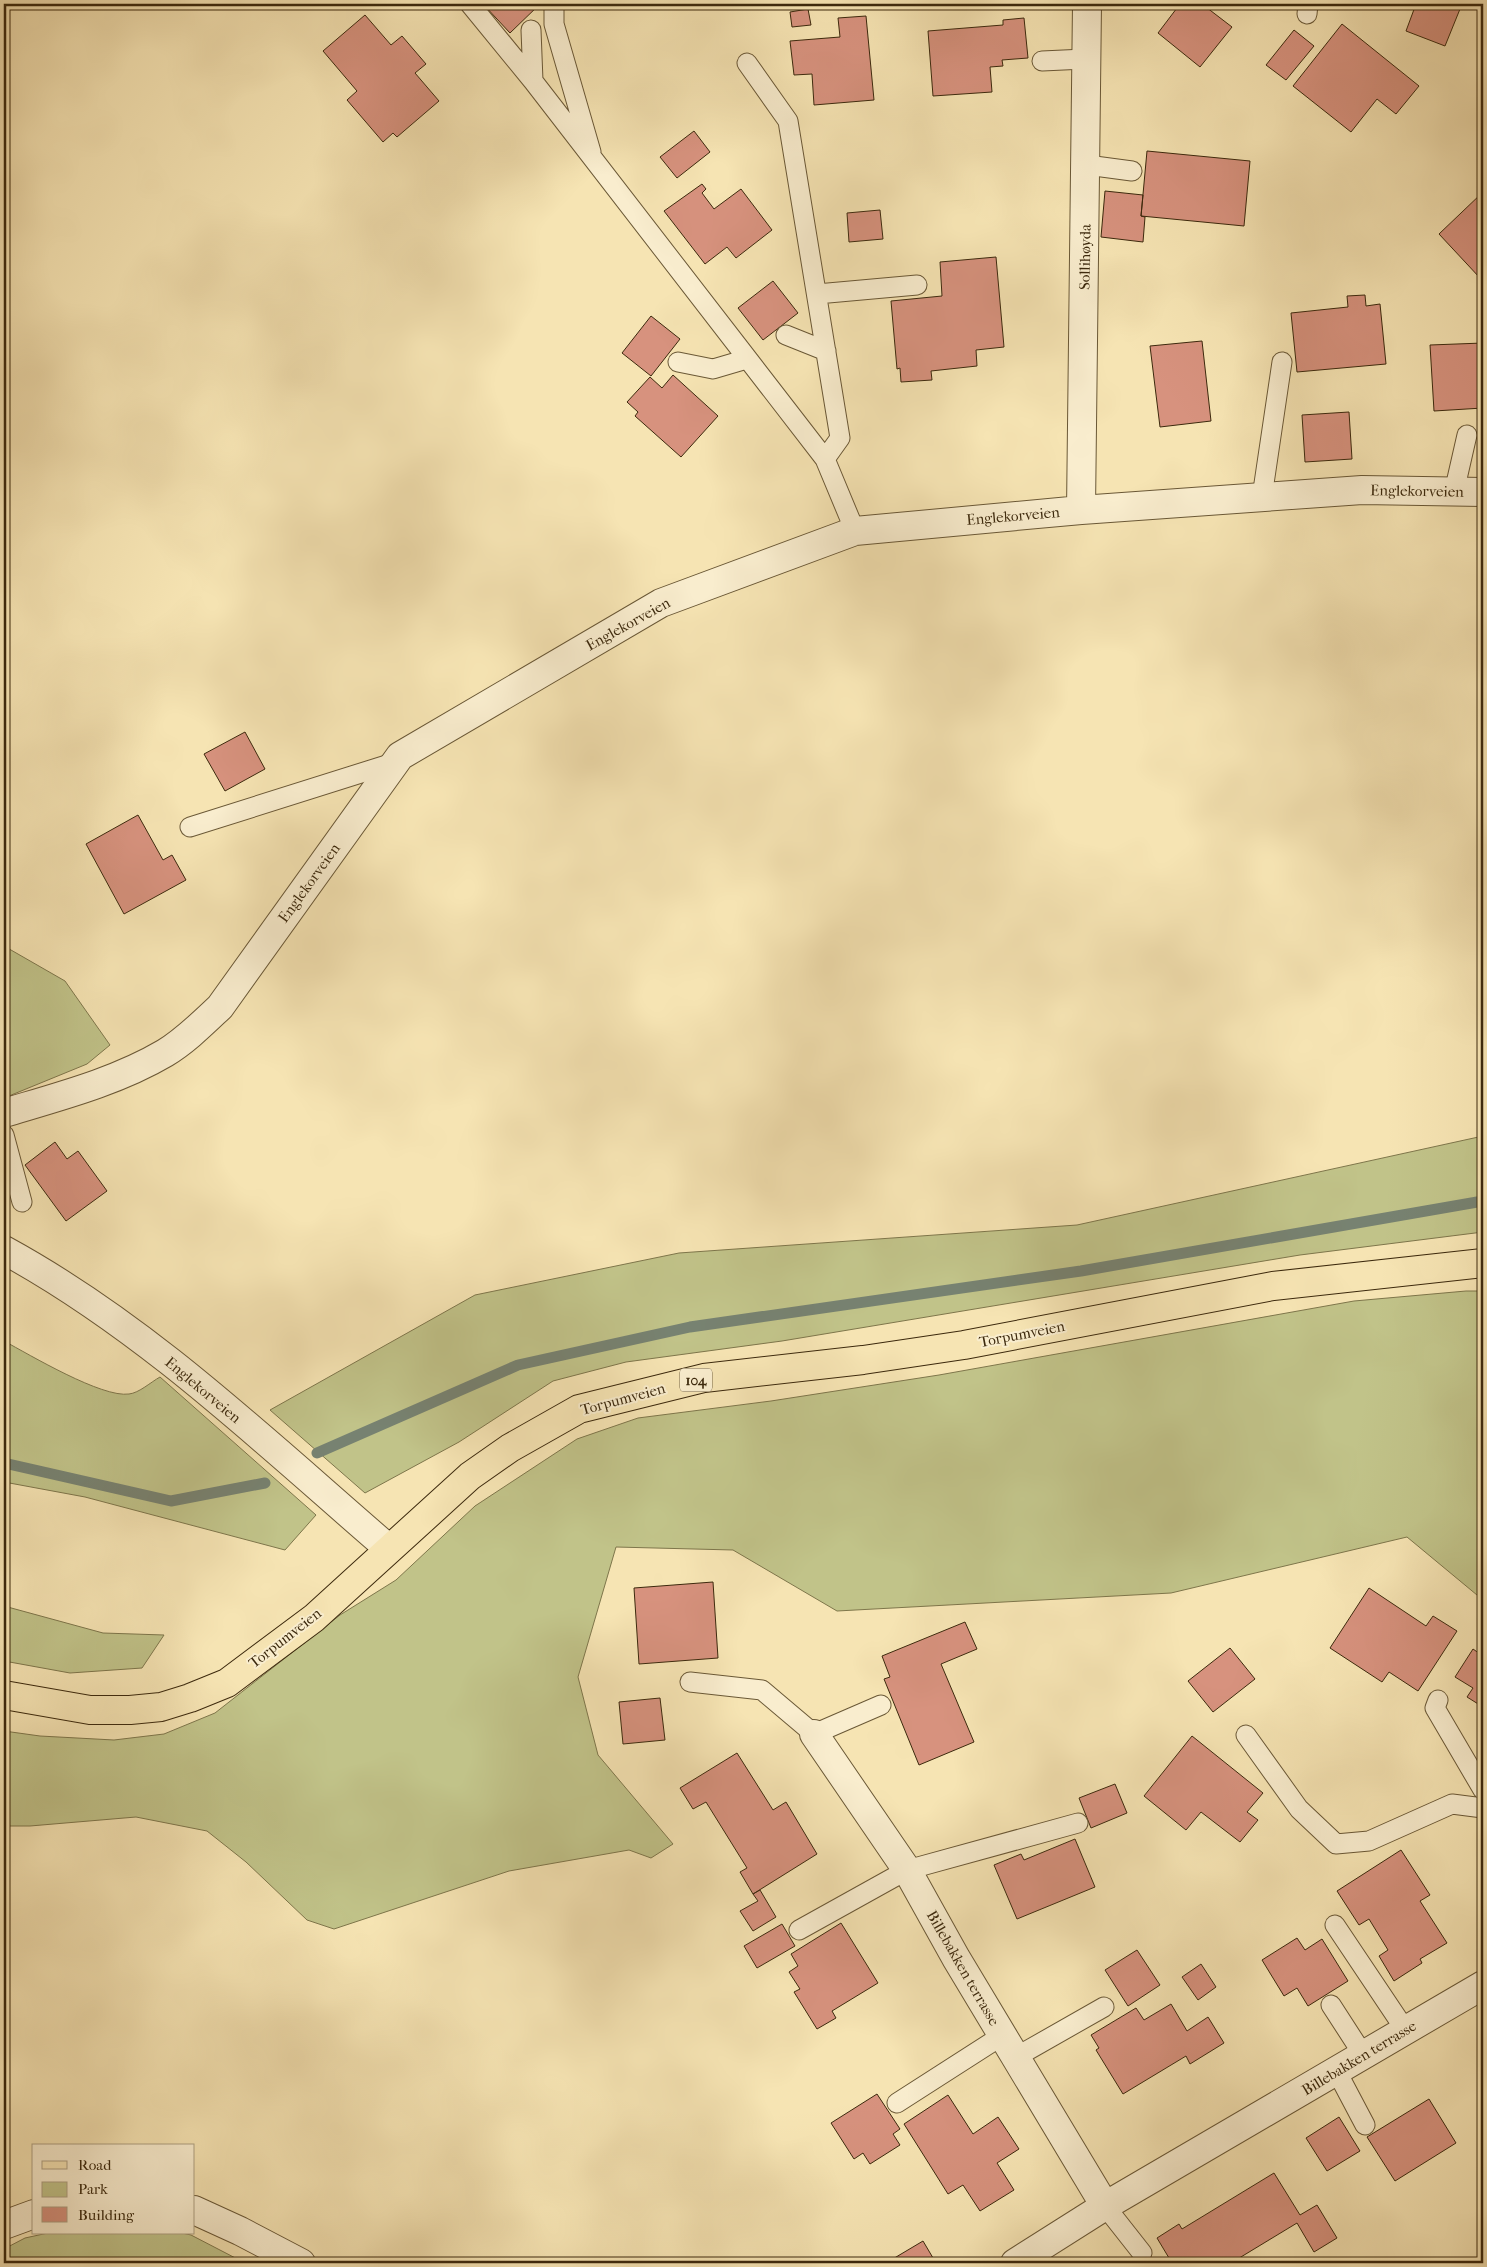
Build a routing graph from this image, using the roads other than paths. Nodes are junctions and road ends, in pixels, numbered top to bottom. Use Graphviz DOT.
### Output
graph roads {
  1 [pos="470,4"];
  2 [pos="554,4"];
  3 [pos="1087,4"];
  4 [pos="531,30"];
  5 [pos="1086,58"];
  6 [pos="1042,61"];
  7 [pos="748,62"];
  8 [pos="533,81"];
  9 [pos="595,162"];
  10 [pos="1087,165"];
  11 [pos="1132,171"];
  12 [pos="917,285"];
  13 [pos="817,294"];
  14 [pos="786,335"];
  15 [pos="826,351"];
  16 [pos="747,359"];
  17 [pos="678,362"];
  18 [pos="1282,362"];
  19 [pos="1467,435"];
  20 [pos="825,459"];
  21 [pos="1454,492"];
  22 [pos="1483,492"];
  23 [pos="1262,497"];
  24 [pos="1081,510"];
  25 [pos="854,531"];
  26 [pos="396,762"];
  27 [pos="190,827"];
  28 [pos="4,1113"];
  29 [pos="4,1135"];
  30 [pos="22,1202"];
  31 [pos="4,1250"];
  32 [pos="1483,1262"];
  33 [pos="388,1548"];
  34 [pos="690,1682"];
  35 [pos="4,1695"];
  36 [pos="1438,1700"];
  37 [pos="881,1705"];
  38 [pos="814,1734"];
  39 [pos="1246,1735"];
  40 [pos="1483,1790"];
  41 [pos="1483,1808"];
  42 [pos="1078,1824"];
  43 [pos="907,1870"];
  44 [pos="1335,1925"];
  45 [pos="799,1930"];
  46 [pos="1483,1985"];
  47 [pos="1331,2005"];
  48 [pos="1104,2007"];
  49 [pos="1406,2031"];
  50 [pos="1010,2046"];
  51 [pos="1364,2056"];
  52 [pos="1337,2072"];
  53 [pos="897,2103"];
  54 [pos="1365,2125"];
  55 [pos="1105,2206"];
  56 [pos="195,2210"];
  57 [pos="32,2215"];
  58 [pos="4,2225"];
  59 [pos="1142,2253"];
  60 [pos="300,2263"];
  61 [pos="1015,2263"];
  1 -- 8 [label="lane"];
  2 -- 9 [label="lane"];
  3 -- 5 [label="street, Sollihøyda"];
  4 -- 8 [label="lane"];
  5 -- 6 [label="lane"];
  5 -- 10 [label="street, Sollihøyda"];
  7 -- 13 [label="lane"];
  8 -- 9 [label="lane"];
  9 -- 16 [label="lane"];
  10 -- 11 [label="lane"];
  10 -- 24 [label="street, Sollihøyda"];
  12 -- 13 [label="lane"];
  13 -- 15 [label="lane"];
  14 -- 15 [label="lane"];
  15 -- 20 [label="lane"];
  16 -- 17 [label="lane"];
  16 -- 20 [label="lane"];
  18 -- 23 [label="lane"];
  19 -- 21 [label="lane"];
  20 -- 25 [label="lane"];
  21 -- 22 [label="street, Englekorveien"];
  21 -- 23 [label="street, Englekorveien"];
  23 -- 24 [label="street, Englekorveien"];
  24 -- 25 [label="street, Englekorveien"];
  25 -- 26 [label="street, Englekorveien"];
  26 -- 27 [label="lane"];
  26 -- 28 [label="street, Englekorveien"];
  29 -- 30 [label="lane"];
  31 -- 33 [label="street, Englekorveien"];
  32 -- 33 [label="main road, Torpumveien / 104"];
  33 -- 35 [label="main road, Torpumveien / 104"];
  34 -- 38 [label="lane"];
  36 -- 40 [label="lane"];
  37 -- 38 [label="lane"];
  38 -- 43 [label="street, Billebakken terrasse"];
  39 -- 41 [label="lane"];
  42 -- 43 [label="lane"];
  43 -- 45 [label="lane"];
  43 -- 50 [label="street, Billebakken terrasse"];
  44 -- 49 [label="lane"];
  46 -- 49 [label="street, Billebakken terrasse"];
  47 -- 51 [label="lane"];
  48 -- 50 [label="lane"];
  49 -- 51 [label="street, Billebakken terrasse"];
  50 -- 53 [label="lane"];
  50 -- 55 [label="street, Billebakken terrasse"];
  51 -- 52 [label="street, Billebakken terrasse"];
  52 -- 54 [label="lane"];
  52 -- 55 [label="street, Billebakken terrasse"];
  55 -- 59 [label="lane"];
  55 -- 61 [label="street, Billebakken terrasse"];
  56 -- 60 [label="street"];
  57 -- 58 [label="street"];
}
